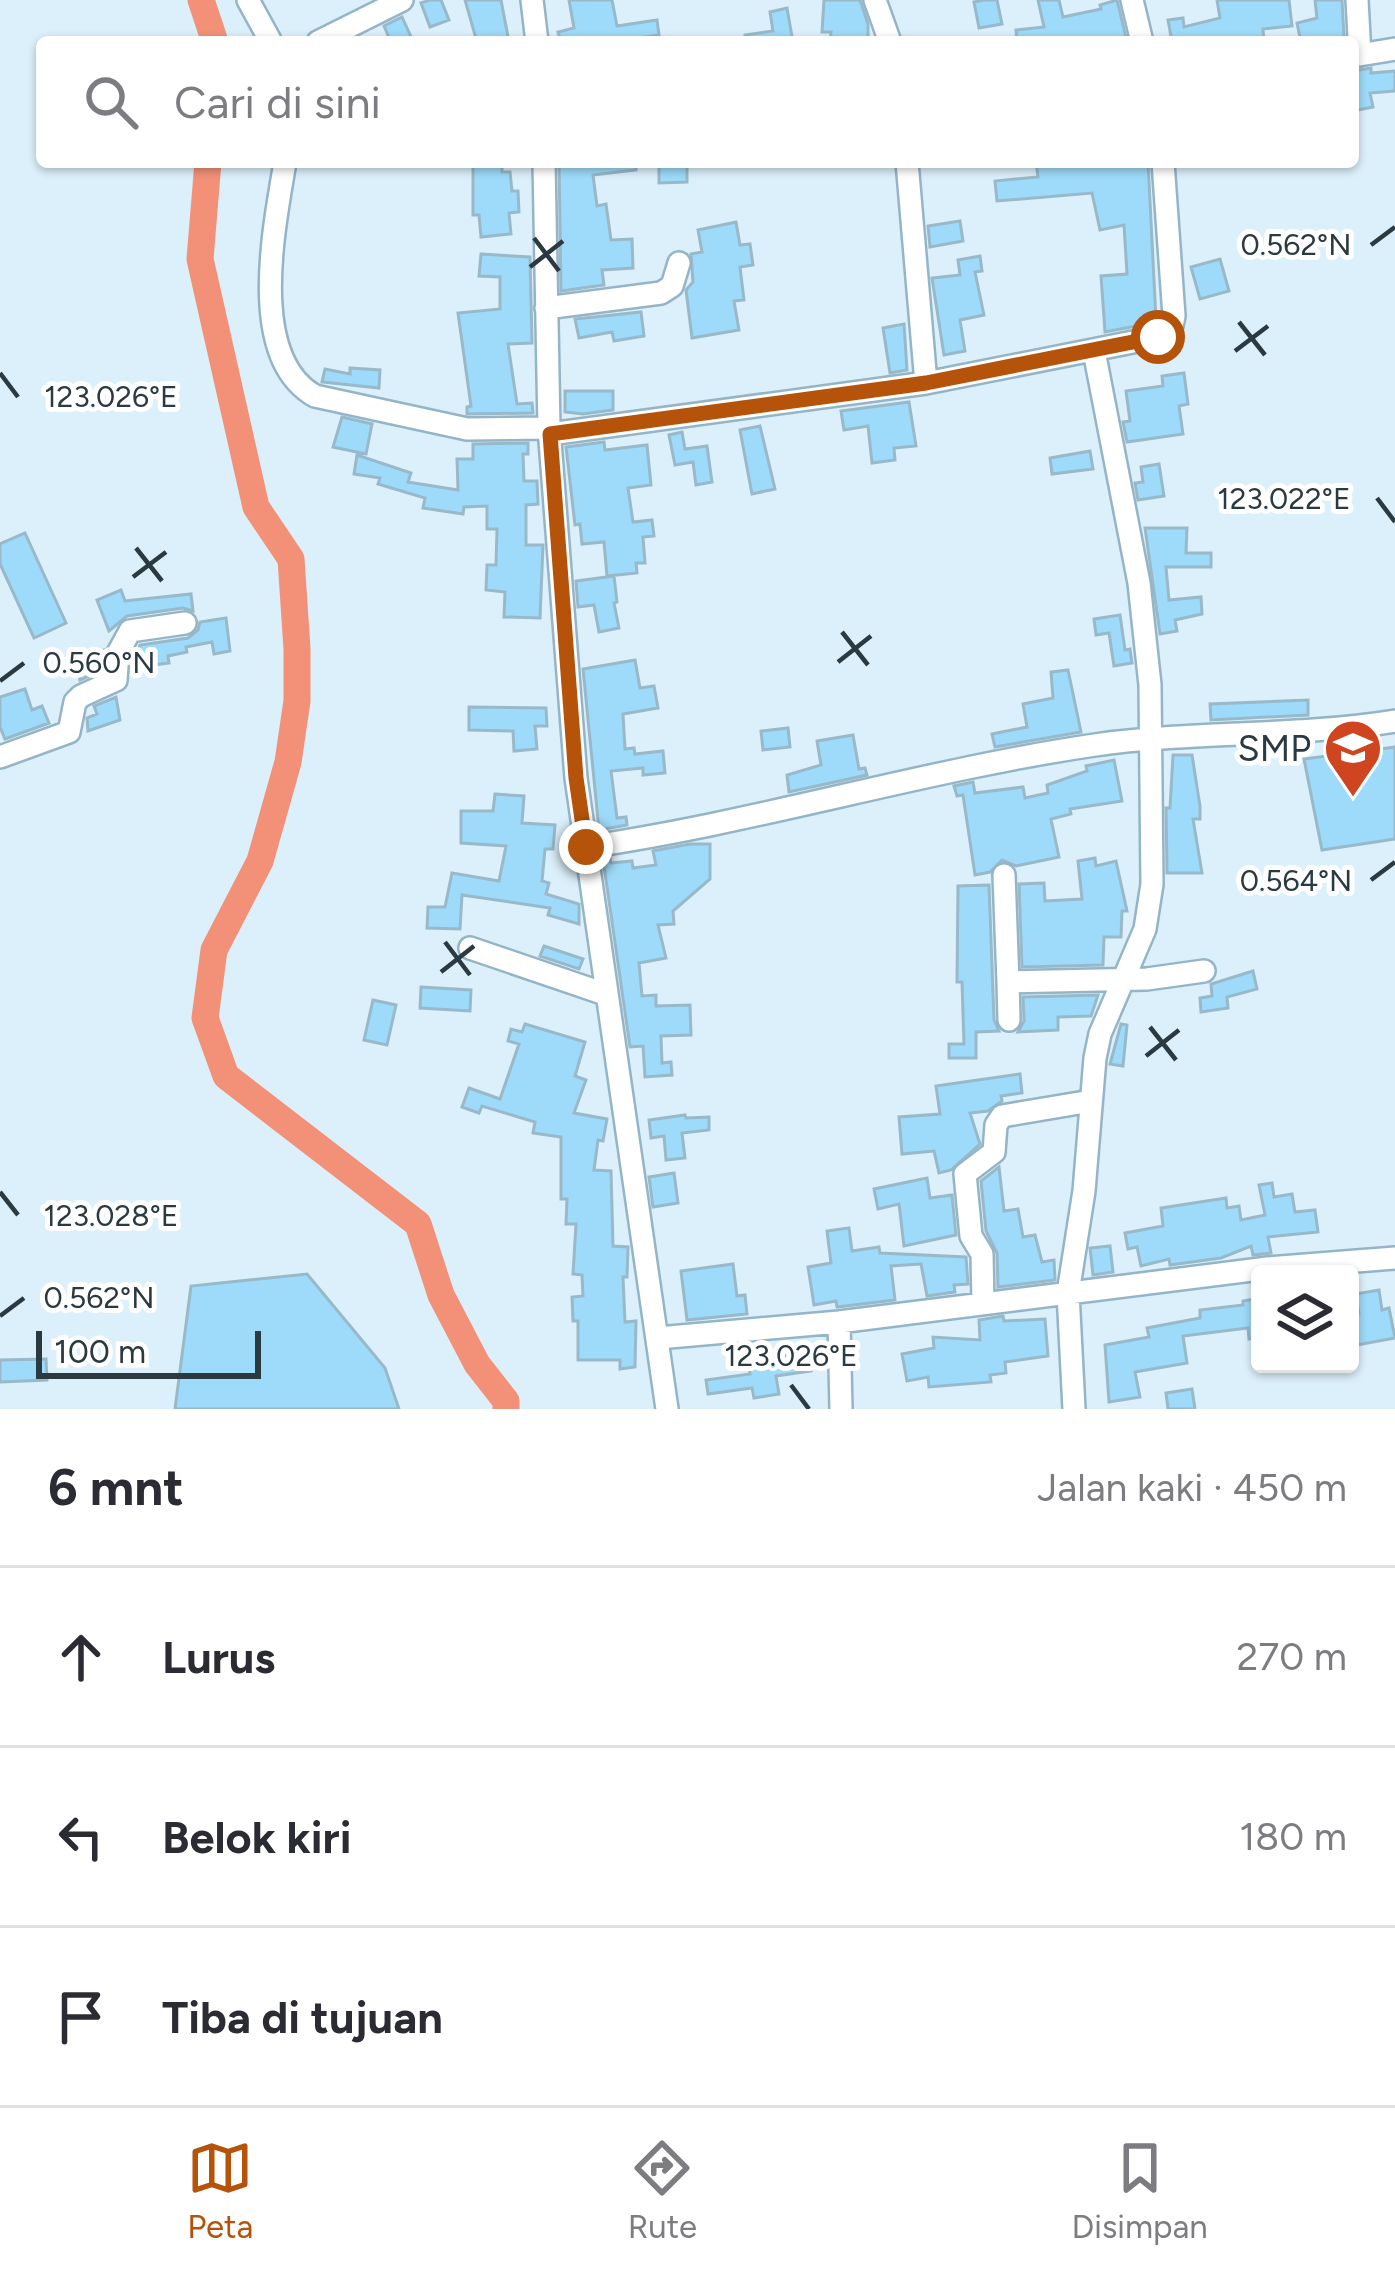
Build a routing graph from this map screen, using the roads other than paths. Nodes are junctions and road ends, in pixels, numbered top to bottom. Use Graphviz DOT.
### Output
graph roads {
  1 [pos="402,0"];
  2 [pos="532,0"];
  3 [pos="875,0"];
  4 [pos="1132,0"];
  5 [pos="1357,0"];
  6 [pos="249,3"];
  7 [pos="268,36"];
  8 [pos="331,36"];
  9 [pos="536,36"];
  10 [pos="888,36"];
  11 [pos="1141,36"];
  12 [pos="1356,36"];
  13 [pos="1395,49"];
  14 [pos="1359,55"];
  15 [pos="284,168"];
  16 [pos="544,168"];
  17 [pos="908,168"];
  18 [pos="1163,168"];
  19 [pos="679,263"];
  20 [pos="546,308"];
  21 [pos="1094,351"];
  22 [pos="926,383"];
  23 [pos="550,431"];
  24 [pos="185,623"];
  25 [pos="1395,721"];
  26 [pos="1151,741"];
  27 [pos="0,757"];
  28 [pos="586,847"];
  29 [pos="1004,875"];
  30 [pos="470,948"];
  31 [pos="1204,971"];
  32 [pos="1127,978"];
  33 [pos="1007,982"];
  34 [pos="605,994"];
  35 [pos="1009,1020"];
  36 [pos="1091,1101"];
  37 [pos="1395,1258"];
  38 [pos="1068,1293"];
  39 [pos="983,1303"];
  40 [pos="839,1322"];
  41 [pos="658,1338"];
  42 [pos="668,1409"];
  43 [pos="841,1409"];
  44 [pos="1074,1409"];
  1 -- 8 [label="street"];
  2 -- 9 [label="street"];
  3 -- 10 [label="street"];
  4 -- 11 [label="street"];
  5 -- 12 [label="street"];
  6 -- 7 [label="street"];
  13 -- 14 [label="street"];
  15 -- 23 [label="street"];
  16 -- 20 [label="street"];
  17 -- 22 [label="street"];
  18 -- 21 [label="street"];
  19 -- 20 [label="street"];
  20 -- 23 [label="street"];
  21 -- 22 [label="street"];
  21 -- 26 [label="street"];
  22 -- 23 [label="street"];
  23 -- 28 [label="street"];
  24 -- 27 [label="street"];
  25 -- 26 [label="street"];
  26 -- 28 [label="street"];
  26 -- 32 [label="street"];
  28 -- 34 [label="street"];
  29 -- 33 [label="street"];
  30 -- 34 [label="street"];
  31 -- 32 [label="street"];
  32 -- 33 [label="street"];
  32 -- 36 [label="street"];
  33 -- 35 [label="street"];
  34 -- 41 [label="street"];
  36 -- 38 [label="street"];
  36 -- 39 [label="street"];
  37 -- 38 [label="street"];
  38 -- 39 [label="street"];
  38 -- 44 [label="street"];
  39 -- 40 [label="street"];
  40 -- 41 [label="street"];
  40 -- 43 [label="street"];
  41 -- 42 [label="street"];
}
